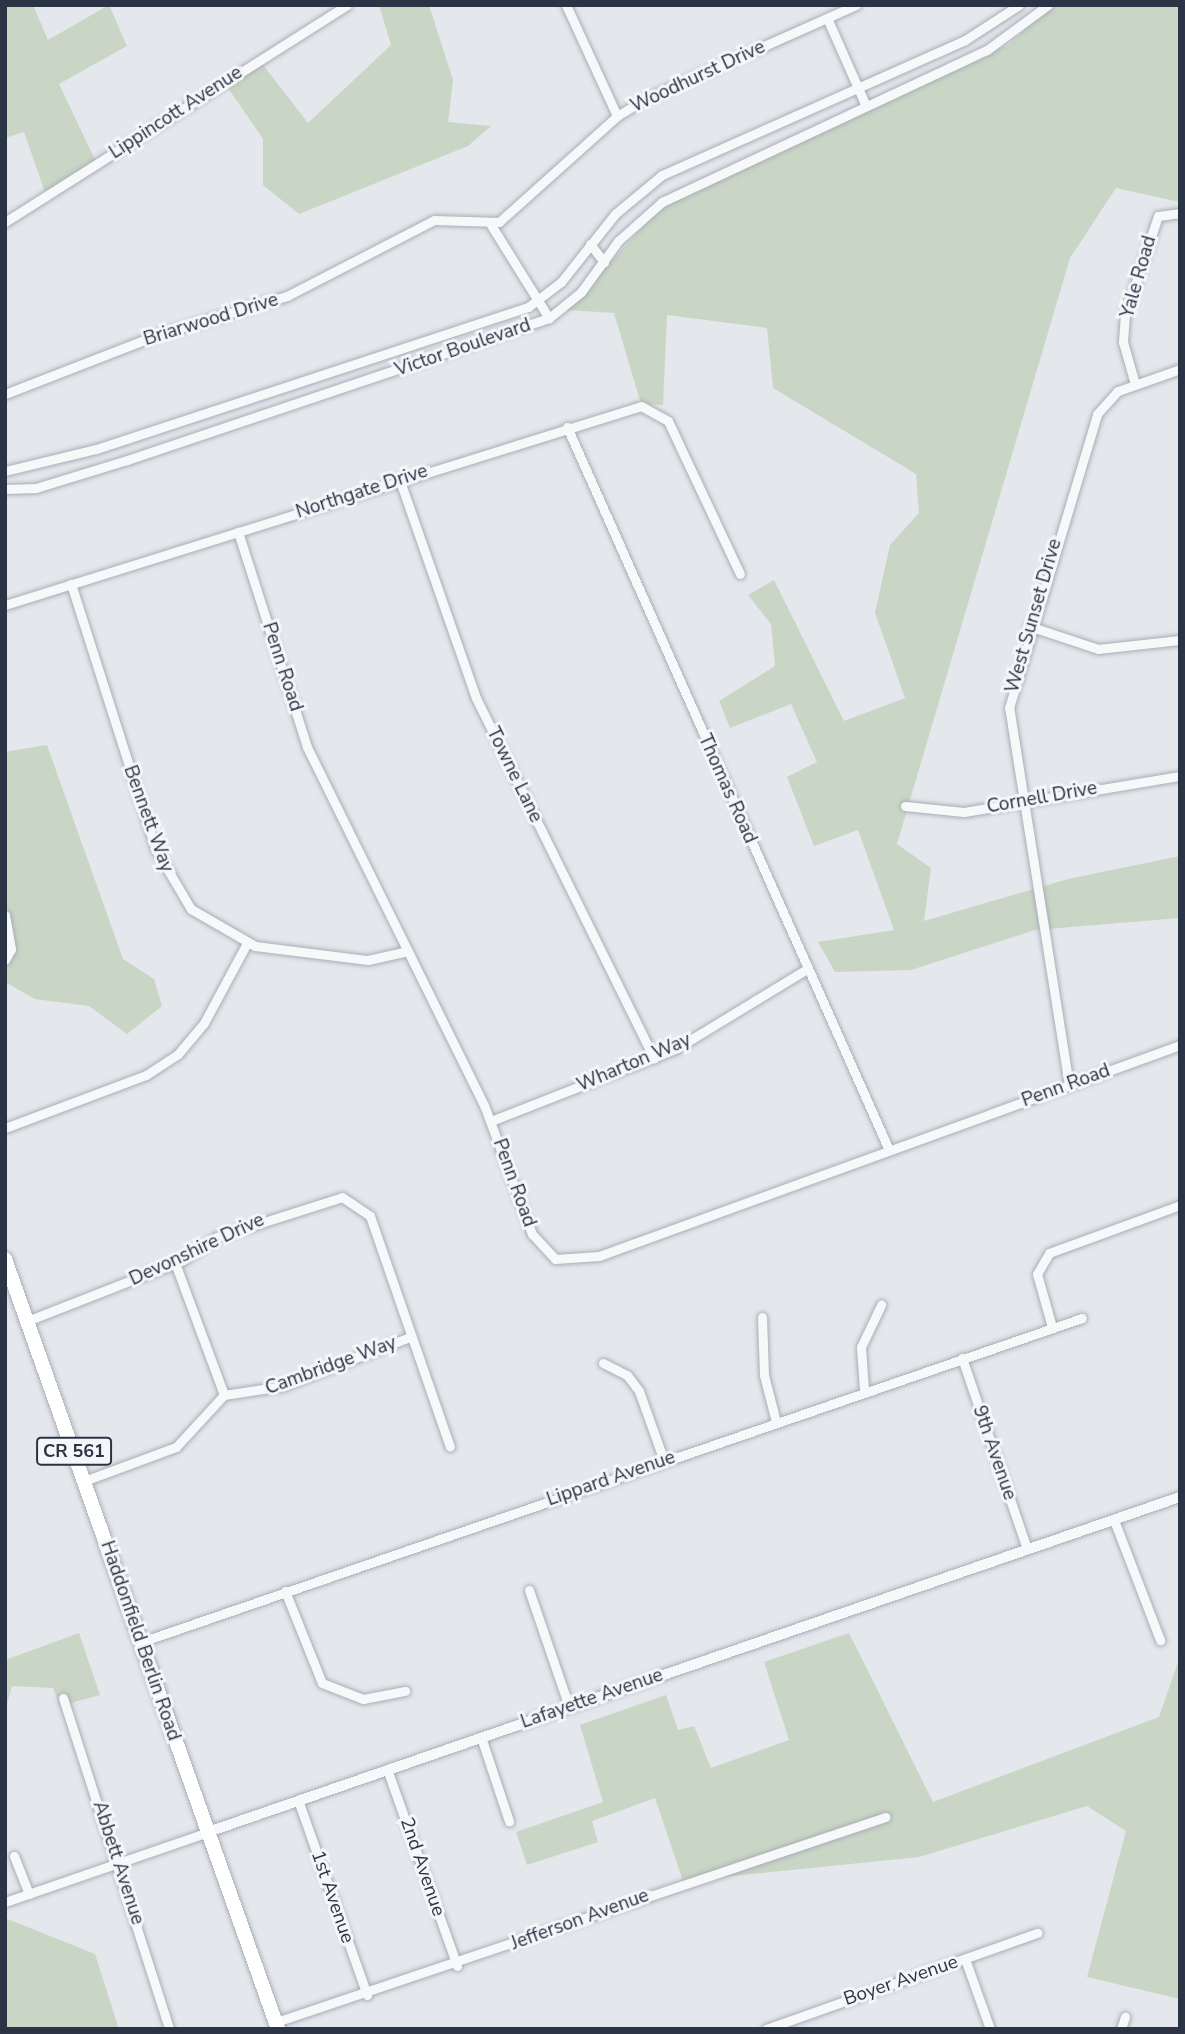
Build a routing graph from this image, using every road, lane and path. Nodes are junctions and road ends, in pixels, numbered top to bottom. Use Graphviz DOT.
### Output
graph roads {
  1 [pos="347,5"];
  2 [pos="567,5"];
  3 [pos="856,5"];
  4 [pos="1019,5"];
  5 [pos="1048,5"];
  6 [pos="827,18"];
  7 [pos="859,87"];
  8 [pos="866,106"];
  9 [pos="617,116"];
  10 [pos="1180,213"];
  11 [pos="5,222"];
  12 [pos="491,225"];
  13 [pos="590,244"];
  14 [pos="604,262"];
  15 [pos="538,301"];
  16 [pos="549,318"];
  17 [pos="1180,369"];
  18 [pos="1135,384"];
  19 [pos="5,394"];
  20 [pos="567,427"];
  21 [pos="5,471"];
  22 [pos="400,481"];
  23 [pos="5,489"];
  24 [pos="238,532"];
  25 [pos="740,574"];
  26 [pos="71,584"];
  27 [pos="5,605"];
  28 [pos="1029,626"];
  29 [pos="1180,640"];
  30 [pos="1180,776"];
  31 [pos="1021,801"];
  32 [pos="905,806"];
  33 [pos="5,915"];
  34 [pos="247,943"];
  35 [pos="408,951"];
  36 [pos="5,960"];
  37 [pos="807,969"];
  38 [pos="1180,1045"];
  39 [pos="654,1058"];
  40 [pos="1069,1085"];
  41 [pos="491,1121"];
  42 [pos="5,1128"];
  43 [pos="889,1150"];
  44 [pos="1180,1205"];
  45 [pos="5,1259"];
  46 [pos="175,1263"];
  47 [pos="881,1305"];
  48 [pos="762,1317"];
  49 [pos="1082,1318"];
  50 [pos="27,1321"];
  51 [pos="1052,1327"];
  52 [pos="410,1337"];
  53 [pos="962,1357"];
  54 [pos="603,1363"];
  55 [pos="864,1390"];
  56 [pos="224,1395"];
  57 [pos="776,1422"];
  58 [pos="450,1447"];
  59 [pos="664,1461"];
  60 [pos="84,1481"];
  61 [pos="1180,1497"];
  62 [pos="1114,1520"];
  63 [pos="1027,1549"];
  64 [pos="530,1590"];
  65 [pos="285,1591"];
  66 [pos="1160,1640"];
  67 [pos="141,1642"];
  68 [pos="405,1691"];
  69 [pos="63,1698"];
  70 [pos="569,1707"];
  71 [pos="481,1737"];
  72 [pos="387,1769"];
  73 [pos="298,1800"];
  74 [pos="885,1816"];
  75 [pos="509,1821"];
  76 [pos="208,1832"];
  77 [pos="14,1856"];
  78 [pos="118,1863"];
  79 [pos="29,1894"];
  80 [pos="5,1902"];
  81 [pos="1037,1934"];
  82 [pos="965,1959"];
  83 [pos="457,1966"];
  84 [pos="367,1995"];
  85 [pos="1125,2017"];
  86 [pos="277,2026"];
  87 [pos="169,2029"];
  88 [pos="766,2029"];
  89 [pos="989,2029"];
  90 [pos="1121,2029"];
  1 -- 11 [label="street, Lippincott Avenue"];
  2 -- 9 [label="street"];
  3 -- 6 [label="street, Woodhurst Drive"];
  4 -- 7 [label="street, Victor Boulevard"];
  5 -- 8 [label="street, Victor Boulevard"];
  6 -- 7 [label="street"];
  6 -- 9 [label="street, Woodhurst Drive"];
  7 -- 8 [label="street"];
  7 -- 13 [label="street, Victor Boulevard"];
  8 -- 14 [label="street, Victor Boulevard"];
  9 -- 12 [label="street, Woodhurst Drive"];
  10 -- 18 [label="street, Yale Road"];
  12 -- 15 [label="street"];
  12 -- 19 [label="street, Briarwood Drive"];
  13 -- 14 [label="street"];
  13 -- 15 [label="street, Victor Boulevard"];
  14 -- 16 [label="street, Victor Boulevard"];
  15 -- 16 [label="street"];
  15 -- 21 [label="street, Victor Boulevard"];
  16 -- 23 [label="street, Victor Boulevard"];
  17 -- 18 [label="street, West Sunset Drive"];
  18 -- 28 [label="street, West Sunset Drive"];
  20 -- 22 [label="street, Northgate Drive"];
  20 -- 25 [label="street, Northgate Drive"];
  20 -- 37 [label="street, Thomas Road"];
  22 -- 24 [label="street, Northgate Drive"];
  22 -- 39 [label="street, Towne Lane"];
  24 -- 26 [label="street, Northgate Drive"];
  24 -- 35 [label="street, Penn Road"];
  26 -- 27 [label="street, Northgate Drive"];
  26 -- 34 [label="street, Bennett Way"];
  28 -- 29 [label="street"];
  28 -- 31 [label="street, West Sunset Drive"];
  30 -- 31 [label="street, Cornell Drive"];
  31 -- 32 [label="street, Cornell Drive"];
  31 -- 40 [label="street, West Sunset Drive"];
  33 -- 36 [label="street"];
  34 -- 35 [label="street, Bennett Way"];
  34 -- 42 [label="street"];
  35 -- 41 [label="street, Penn Road"];
  37 -- 39 [label="street, Wharton Way"];
  37 -- 43 [label="street, Thomas Road"];
  38 -- 40 [label="street, Penn Road"];
  39 -- 41 [label="street, Wharton Way"];
  40 -- 43 [label="street, Penn Road"];
  41 -- 43 [label="street, Penn Road"];
  44 -- 51 [label="street"];
  45 -- 50 [label="main road, Haddonfield Berlin Road / CR 561"];
  46 -- 50 [label="street, Devonshire Drive"];
  46 -- 52 [label="street, Devonshire Drive"];
  46 -- 56 [label="street"];
  47 -- 55 [label="street"];
  48 -- 57 [label="street"];
  49 -- 51 [label="street, Lippard Avenue"];
  50 -- 60 [label="main road, Haddonfield Berlin Road / CR 561"];
  51 -- 53 [label="street, Lippard Avenue"];
  52 -- 56 [label="street, Cambridge Way"];
  52 -- 58 [label="street, Devonshire Drive"];
  53 -- 55 [label="street, Lippard Avenue"];
  53 -- 63 [label="street, 9th Avenue"];
  54 -- 59 [label="street"];
  55 -- 57 [label="street, Lippard Avenue"];
  56 -- 60 [label="street"];
  57 -- 59 [label="street, Lippard Avenue"];
  59 -- 65 [label="street, Lippard Avenue"];
  60 -- 67 [label="main road, Haddonfield Berlin Road / CR 561"];
  61 -- 62 [label="street, Lafayette Avenue"];
  62 -- 63 [label="street, Lafayette Avenue"];
  62 -- 66 [label="street"];
  63 -- 70 [label="street, Lafayette Avenue"];
  64 -- 70 [label="street"];
  65 -- 67 [label="street, Lippard Avenue"];
  65 -- 68 [label="street"];
  67 -- 76 [label="main road, Haddonfield Berlin Road / CR 561"];
  69 -- 78 [label="street, Abbett Avenue"];
  70 -- 71 [label="street, Lafayette Avenue"];
  71 -- 72 [label="street, Lafayette Avenue"];
  71 -- 75 [label="street"];
  72 -- 73 [label="street, Lafayette Avenue"];
  72 -- 83 [label="street, 2nd Avenue"];
  73 -- 76 [label="street, Lafayette Avenue"];
  73 -- 84 [label="street, 1st Avenue"];
  74 -- 83 [label="street, Jefferson Avenue"];
  76 -- 78 [label="street, Lafayette Avenue"];
  76 -- 86 [label="main road, Haddonfield Berlin Road / CR 561"];
  77 -- 79 [label="street"];
  78 -- 79 [label="street, Lafayette Avenue"];
  78 -- 87 [label="street, Abbett Avenue"];
  79 -- 80 [label="street, Lafayette Avenue"];
  81 -- 82 [label="street, Boyer Avenue"];
  82 -- 88 [label="street, Boyer Avenue"];
  82 -- 89 [label="street"];
  83 -- 84 [label="street, Jefferson Avenue"];
  84 -- 86 [label="street, Jefferson Avenue"];
  85 -- 90 [label="street"];
}
